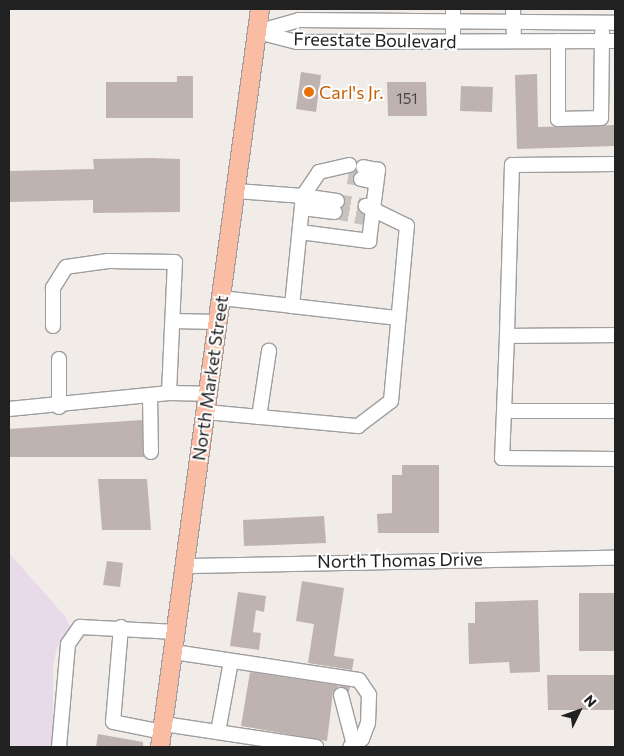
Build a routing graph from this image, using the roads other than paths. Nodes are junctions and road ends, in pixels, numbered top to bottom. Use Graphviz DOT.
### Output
graph roads {
  1 [pos="260,9"];
  2 [pos="453,9"];
  3 [pos="513,9"];
  4 [pos="609,23"];
  5 [pos="453,24"];
  6 [pos="513,25"];
  7 [pos="257,32"];
  8 [pos="453,41"];
  9 [pos="514,41"];
  10 [pos="558,41"];
  11 [pos="609,41"];
  12 [pos="615,164"];
  13 [pos="236,191"];
  14 [pos="302,202"];
  15 [pos="336,207"];
  16 [pos="369,212"];
  17 [pos="300,232"];
  18 [pos="221,298"];
  19 [pos="292,306"];
  20 [pos="398,318"];
  21 [pos="173,321"];
  22 [pos="218,322"];
  23 [pos="53,326"];
  24 [pos="615,335"];
  25 [pos="507,336"];
  26 [pos="268,351"];
  27 [pos="59,359"];
  28 [pos="169,393"];
  29 [pos="208,394"];
  30 [pos="150,396"];
  31 [pos="59,407"];
  32 [pos="9,409"];
  33 [pos="505,411"];
  34 [pos="615,411"];
  35 [pos="206,412"];
  36 [pos="259,417"];
  37 [pos="151,452"];
  38 [pos="615,459"];
  39 [pos="615,558"];
  40 [pos="185,566"];
  41 [pos="121,627"];
  42 [pos="176,632"];
  43 [pos="174,652"];
  44 [pos="231,661"];
  45 [pos="341,696"];
  46 [pos="218,732"];
  47 [pos="162,734"];
  48 [pos="352,746"];
  49 [pos="58,747"];
  50 [pos="316,747"];
  1 -- 7 [label="main road, North Market Street"];
  2 -- 5 [label="street"];
  3 -- 6 [label="street"];
  4 -- 6 [label="street, Freestate Boulevard"];
  4 -- 11 [label="street"];
  5 -- 6 [label="street, Freestate Boulevard"];
  5 -- 7 [label="street, Freestate Boulevard"];
  5 -- 8 [label="street"];
  6 -- 9 [label="street"];
  7 -- 8 [label="street, Freestate Boulevard"];
  7 -- 13 [label="main road, North Market Street"];
  8 -- 9 [label="street, Freestate Boulevard"];
  9 -- 10 [label="street, Freestate Boulevard"];
  10 -- 11 [label="street, Freestate Boulevard"];
  10 -- 11 [label="street"];
  12 -- 25 [label="street"];
  13 -- 14 [label="street"];
  13 -- 18 [label="main road, North Market Street"];
  14 -- 15 [label="street"];
  14 -- 16 [label="street"];
  14 -- 17 [label="street"];
  16 -- 17 [label="street"];
  16 -- 20 [label="street"];
  17 -- 19 [label="street"];
  18 -- 19 [label="street"];
  18 -- 22 [label="main road, North Market Street"];
  19 -- 20 [label="street"];
  20 -- 36 [label="street"];
  21 -- 22 [label="street"];
  21 -- 23 [label="street"];
  21 -- 28 [label="street"];
  22 -- 29 [label="main road, North Market Street"];
  24 -- 25 [label="street"];
  25 -- 33 [label="street"];
  26 -- 36 [label="street"];
  27 -- 31 [label="street"];
  28 -- 29 [label="street"];
  28 -- 30 [label="street"];
  29 -- 35 [label="main road, North Market Street"];
  30 -- 31 [label="street"];
  30 -- 37 [label="street"];
  31 -- 32 [label="street"];
  33 -- 34 [label="street"];
  33 -- 38 [label="street"];
  35 -- 36 [label="street"];
  35 -- 40 [label="main road, North Market Street"];
  39 -- 40 [label="street, North Thomas Drive"];
  40 -- 42 [label="main road, North Market Street"];
  41 -- 42 [label="street"];
  41 -- 47 [label="street"];
  41 -- 49 [label="street"];
  42 -- 43 [label="main road, North Market Street"];
  43 -- 44 [label="street"];
  43 -- 47 [label="main road, North Market Street"];
  44 -- 46 [label="street"];
  44 -- 48 [label="street"];
  45 -- 48 [label="street"];
  46 -- 47 [label="street"];
  46 -- 50 [label="street"];
}
